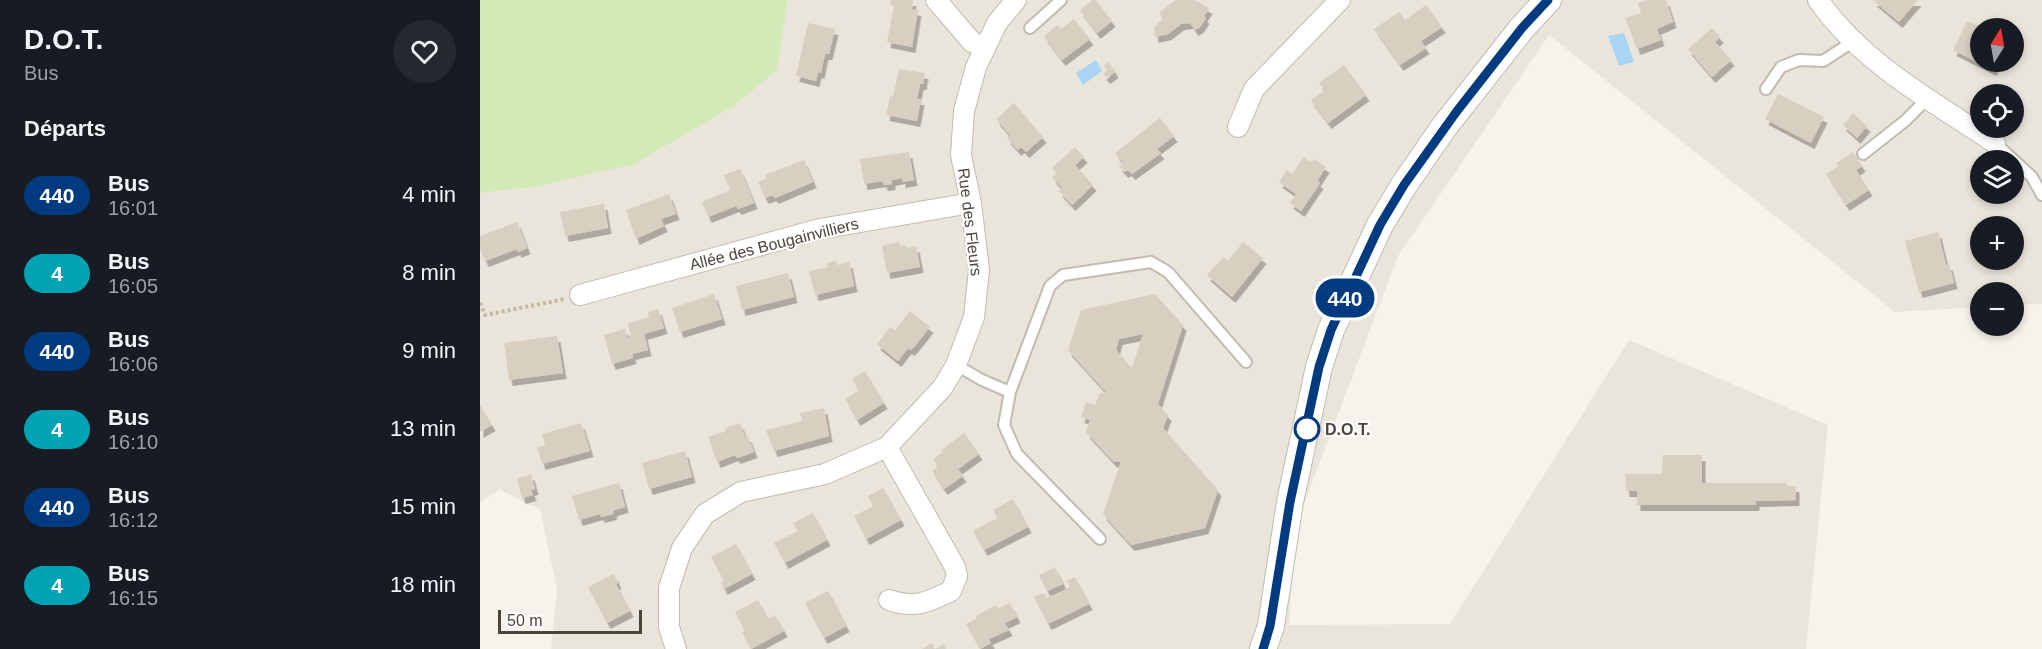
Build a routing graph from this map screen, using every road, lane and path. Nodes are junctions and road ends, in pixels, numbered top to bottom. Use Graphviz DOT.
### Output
graph roads {
  1 [pos="936,0"];
  2 [pos="1016,0"];
  3 [pos="1060,0"];
  4 [pos="1340,0"];
  5 [pos="1548,0"];
  6 [pos="1818,0"];
  7 [pos="1030,28"];
  8 [pos="1854,41"];
  9 [pos="985,48"];
  10 [pos="1766,89"];
  11 [pos="1928,98"];
  12 [pos="1238,127"];
  13 [pos="1995,143"];
  14 [pos="1863,154"];
  15 [pos="2042,195"];
  16 [pos="971,203"];
  17 [pos="580,296"];
  18 [pos="480,303"];
  19 [pos="1246,362"];
  20 [pos="956,365"];
  21 [pos="1010,392"];
  22 [pos="887,447"];
  23 [pos="1100,539"];
  24 [pos="889,600"];
  25 [pos="676,649"];
  26 [pos="1263,649"];
  1 -- 9 [label="street"];
  2 -- 9 [label="street, Rue des Fleurs"];
  3 -- 7 [label="lane"];
  4 -- 12 [label="street"];
  5 -- 26 [label="street"];
  6 -- 8 [label="street"];
  8 -- 10 [label="lane"];
  8 -- 11 [label="street"];
  9 -- 16 [label="street, Rue des Fleurs"];
  11 -- 13 [label="street"];
  11 -- 14 [label="lane"];
  13 -- 15 [label="lane"];
  16 -- 17 [label="street, Allée des Bougainvilliers"];
  16 -- 20 [label="street, Rue des Fleurs"];
  17 -- 18 [label="path"];
  19 -- 21 [label="lane"];
  20 -- 21 [label="lane"];
  20 -- 22 [label="street, Rue des Fleurs"];
  21 -- 23 [label="lane"];
  22 -- 24 [label="street"];
  22 -- 25 [label="street, Rue des Fleurs"];
}
